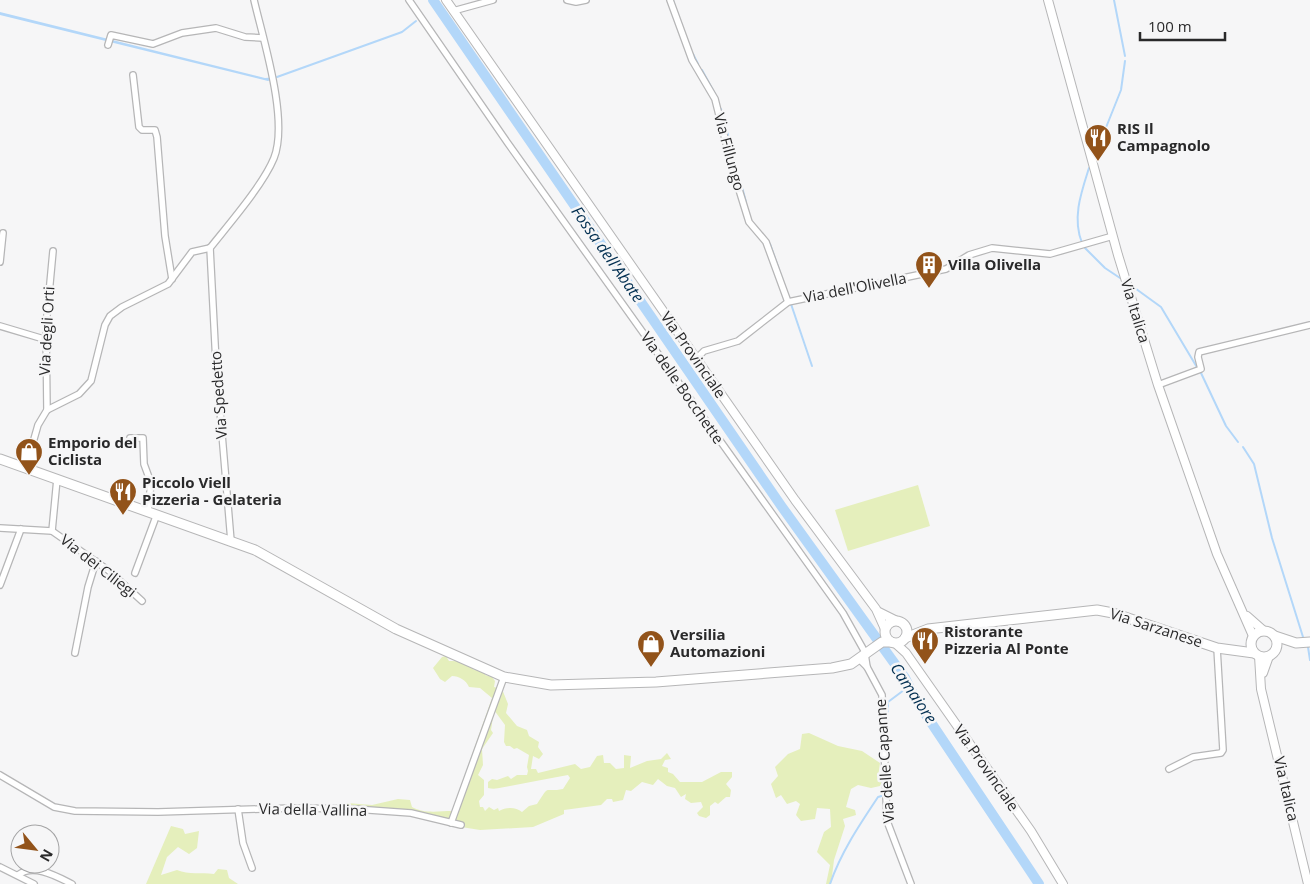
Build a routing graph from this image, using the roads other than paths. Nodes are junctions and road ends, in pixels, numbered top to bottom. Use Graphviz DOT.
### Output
graph roads {
  1 [pos="254,0"];
  2 [pos="409,0"];
  3 [pos="446,0"];
  4 [pos="493,0"];
  5 [pos="567,0"];
  6 [pos="586,0"];
  7 [pos="670,0"];
  8 [pos="1048,0"];
  9 [pos="453,11"];
  10 [pos="263,38"];
  11 [pos="108,42"];
  12 [pos="133,75"];
  13 [pos="3,233"];
  14 [pos="1113,236"];
  15 [pos="210,248"];
  16 [pos="53,251"];
  17 [pos="0,262"];
  18 [pos="172,279"];
  19 [pos="788,302"];
  20 [pos="1310,325"];
  21 [pos="0,326"];
  22 [pos="46,340"];
  23 [pos="696,359"];
  24 [pos="1158,385"];
  25 [pos="47,410"];
  26 [pos="130,446"];
  27 [pos="0,458"];
  28 [pos="26,467"];
  29 [pos="56,479"];
  30 [pos="148,511"];
  31 [pos="157,514"];
  32 [pos="0,528"];
  33 [pos="21,530"];
  34 [pos="52,531"];
  35 [pos="231,541"];
  36 [pos="96,562"];
  37 [pos="135,573"];
  38 [pos="0,585"];
  39 [pos="142,601"];
  40 [pos="876,609"];
  41 [pos="1244,614"];
  42 [pos="900,622"];
  43 [pos="928,629"];
  44 [pos="1264,631"];
  45 [pos="1275,636"];
  46 [pos="892,638"];
  47 [pos="1252,638"];
  48 [pos="1310,642"];
  49 [pos="1296,643"];
  50 [pos="1217,648"];
  51 [pos="1276,649"];
  52 [pos="75,652"];
  53 [pos="1235,652"];
  54 [pos="864,655"];
  55 [pos="1257,655"];
  56 [pos="1269,656"];
  57 [pos="504,677"];
  58 [pos="1263,695"];
  59 [pos="1169,770"];
  60 [pos="0,775"];
  61 [pos="238,809"];
  62 [pos="451,823"];
  63 [pos="460,825"];
  64 [pos="0,867"];
  65 [pos="252,868"];
  66 [pos="18,875"];
  67 [pos="34,884"];
  68 [pos="72,884"];
  69 [pos="911,884"];
  70 [pos="1063,884"];
  71 [pos="1308,884"];
  1 -- 10 [label="street"];
  2 -- 54 [label="street, Via delle Bocchette"];
  3 -- 9 [label="main road, Via Provinciale"];
  4 -- 9 [label="street"];
  5 -- 6 [label="street"];
  7 -- 19 [label="street, Via Fillungo"];
  8 -- 14 [label="main road, Via Italica"];
  9 -- 23 [label="main road, Via Provinciale"];
  10 -- 11 [label="street"];
  10 -- 15 [label="street"];
  12 -- 18 [label="street"];
  13 -- 17 [label="street"];
  14 -- 19 [label="street, Via dell'Olivella"];
  14 -- 24 [label="main road, Via Italica"];
  15 -- 18 [label="street"];
  15 -- 35 [label="street, Via Spedetto"];
  16 -- 22 [label="street, Via degli Orti"];
  18 -- 25 [label="street"];
  19 -- 23 [label="street, Via dell'Olivella"];
  20 -- 24 [label="street"];
  21 -- 22 [label="street"];
  22 -- 25 [label="street, Via degli Orti"];
  23 -- 40 [label="main road, Via Provinciale"];
  24 -- 41 [label="main road, Via Italica"];
  25 -- 28 [label="street"];
  26 -- 30 [label="street"];
  27 -- 28 [label="main road"];
  28 -- 29 [label="main road"];
  29 -- 30 [label="main road"];
  29 -- 34 [label="street"];
  30 -- 31 [label="main road"];
  31 -- 35 [label="main road"];
  31 -- 37 [label="street"];
  32 -- 33 [label="street"];
  33 -- 34 [label="street"];
  33 -- 38 [label="street"];
  34 -- 36 [label="street, Via dei Ciliegi"];
  35 -- 57 [label="main road"];
  36 -- 39 [label="street, Via dei Ciliegi"];
  36 -- 52 [label="street"];
  40 -- 42 [label="main road, Via Provinciale"];
  40 -- 46 [label="main road, Via Provinciale"];
  41 -- 44 [label="main road, Via Italica"];
  41 -- 47 [label="main road, Via Italica"];
  42 -- 43 [label="main road, Via Sarzanese"];
  42 -- 46 [label="main road"];
  42 -- 46 [label="main road"];
  43 -- 46 [label="main road, Via Sarzanese"];
  43 -- 50 [label="main road, Via Sarzanese"];
  44 -- 45 [label="main road"];
  44 -- 47 [label="main road"];
  45 -- 49 [label="main road"];
  45 -- 51 [label="main road"];
  46 -- 54 [label="main road"];
  46 -- 70 [label="main road, Via Provinciale"];
  47 -- 53 [label="main road"];
  47 -- 55 [label="main road"];
  48 -- 49 [label="main road"];
  49 -- 51 [label="main road"];
  50 -- 53 [label="main road, Via Sarzanese"];
  50 -- 59 [label="street"];
  51 -- 56 [label="main road"];
  53 -- 55 [label="main road, Via Sarzanese"];
  54 -- 57 [label="main road"];
  54 -- 69 [label="street, Via delle Capanne"];
  55 -- 56 [label="main road"];
  55 -- 58 [label="main road, Via Italica"];
  56 -- 58 [label="main road, Via Italica"];
  57 -- 62 [label="street"];
  58 -- 71 [label="main road, Via Italica"];
  60 -- 61 [label="street, Via della Vallina"];
  61 -- 62 [label="street, Via della Vallina"];
  61 -- 65 [label="street"];
  62 -- 63 [label="street, Via della Vallina"];
  64 -- 66 [label="street"];
  66 -- 67 [label="street"];
  66 -- 68 [label="street"];
}
